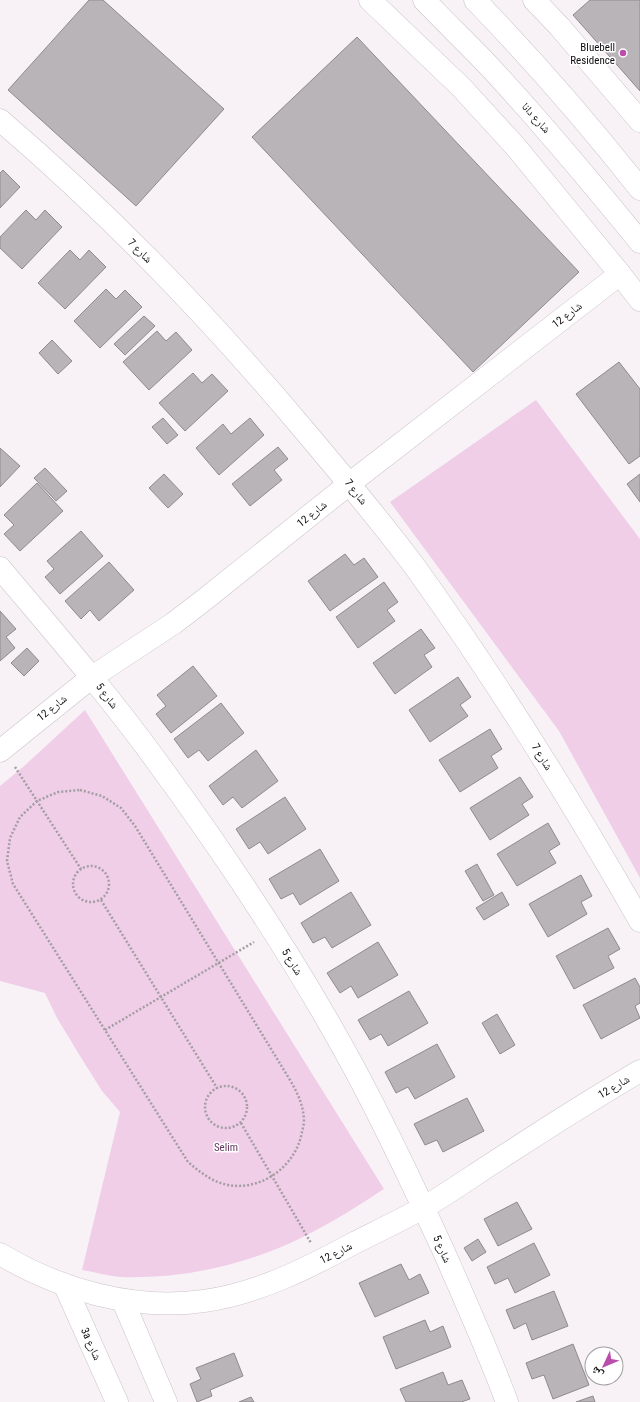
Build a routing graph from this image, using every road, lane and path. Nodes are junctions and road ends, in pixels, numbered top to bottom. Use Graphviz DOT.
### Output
graph roads {
  1 [pos="370,0"];
  2 [pos="424,0"];
  3 [pos="475,0"];
  4 [pos="534,0"];
  5 [pos="0,120"];
  6 [pos="640,121"];
  7 [pos="640,189"];
  8 [pos="640,242"];
  9 [pos="620,274"];
  10 [pos="640,300"];
  11 [pos="350,484"];
  12 [pos="0,568"];
  13 [pos="92,677"];
  14 [pos="2,749"];
  15 [pos="37,801"];
  16 [pos="81,869"];
  17 [pos="101,900"];
  18 [pos="640,921"];
  19 [pos="273,931"];
  20 [pos="218,963"];
  21 [pos="161,997"];
  22 [pos="105,1030"];
  23 [pos="640,1071"];
  24 [pos="217,1088"];
  25 [pos="240,1123"];
  26 [pos="272,1176"];
  27 [pos="423,1207"];
  28 [pos="0,1254"];
  29 [pos="322,1260"];
  30 [pos="65,1286"];
  31 [pos="123,1301"];
  32 [pos="117,1402"];
  33 [pos="166,1402"];
  34 [pos="507,1402"];
  1 -- 9 [label="street"];
  2 -- 8 [label="street, شارع دانا"];
  3 -- 7 [label="street"];
  4 -- 6 [label="street"];
  5 -- 11 [label="street, شارع 7"];
  9 -- 10 [label="street"];
  9 -- 11 [label="street, شارع 12"];
  11 -- 13 [label="street, شارع 12"];
  11 -- 18 [label="street, شارع 7"];
  12 -- 13 [label="street, شارع 5"];
  13 -- 14 [label="street, شارع 12"];
  13 -- 19 [label="street, شارع 5"];
  14 -- 15 [label="path"];
  15 -- 16 [label="path"];
  15 -- 20 [label="path"];
  15 -- 22 [label="path"];
  16 -- 17 [label="path"];
  16 -- 17 [label="path"];
  17 -- 21 [label="path"];
  19 -- 20 [label="path"];
  19 -- 27 [label="street, شارع 5"];
  20 -- 21 [label="path"];
  20 -- 26 [label="path"];
  21 -- 22 [label="path"];
  21 -- 24 [label="path"];
  22 -- 26 [label="path"];
  23 -- 27 [label="street, شارع 12"];
  24 -- 25 [label="path"];
  24 -- 25 [label="path"];
  25 -- 26 [label="path"];
  26 -- 29 [label="path"];
  27 -- 29 [label="street, شارع 12"];
  27 -- 34 [label="street, شارع 5"];
  28 -- 30 [label="street, شارع 12"];
  29 -- 31 [label="street, شارع 12"];
  30 -- 31 [label="street, شارع 12"];
  30 -- 32 [label="street, 3a شارع"];
  31 -- 33 [label="street"];
}
